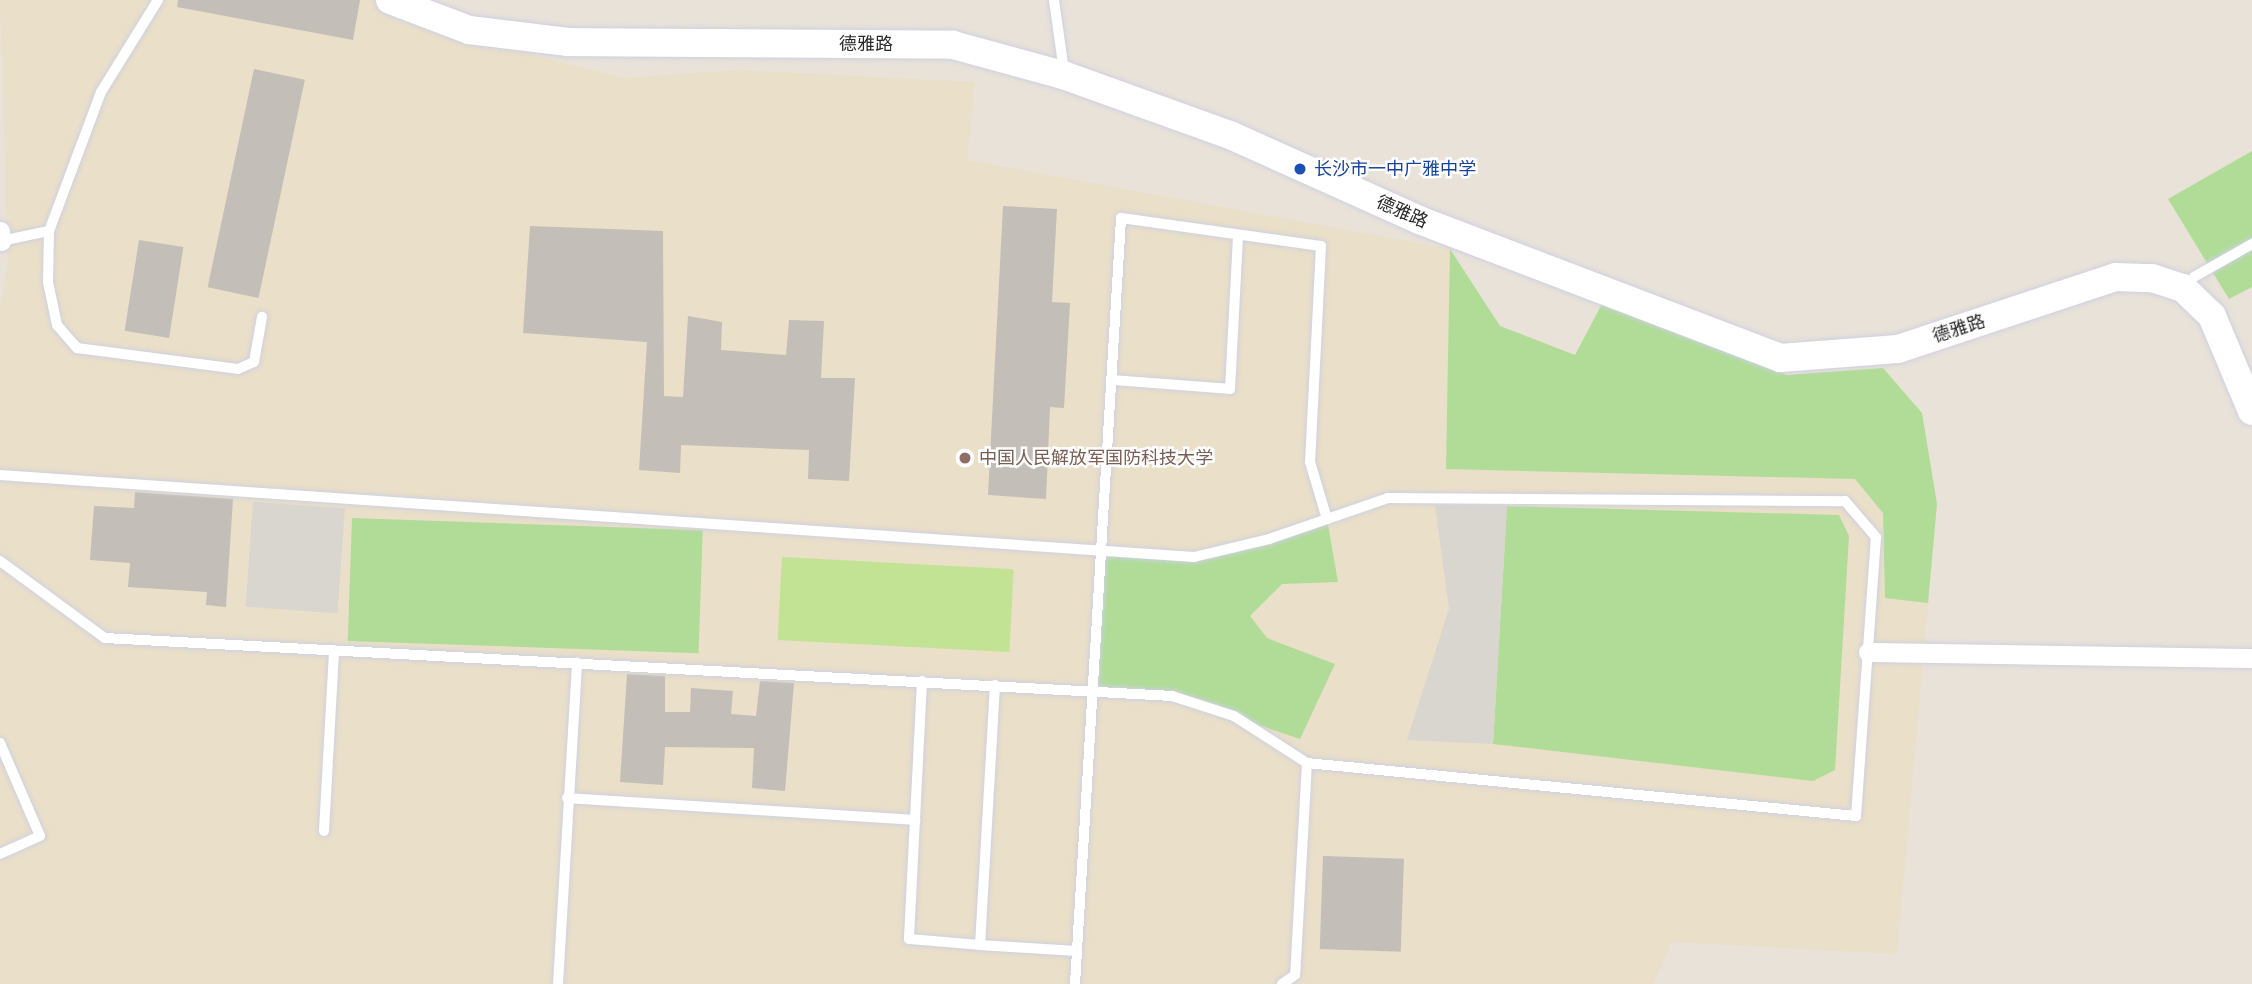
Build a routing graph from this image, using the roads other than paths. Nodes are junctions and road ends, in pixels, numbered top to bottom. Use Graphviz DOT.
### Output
graph roads {
  1 [pos="158,0"];
  2 [pos="390,0"];
  3 [pos="408,0"];
  4 [pos="1054,0"];
  5 [pos="1065,69"];
  6 [pos="49,231"];
  7 [pos="1,236"];
  8 [pos="1238,237"];
  9 [pos="2252,244"];
  10 [pos="2194,277"];
  11 [pos="262,317"];
  12 [pos="2252,364"];
  13 [pos="1113,380"];
  14 [pos="2252,411"];
  15 [pos="0,475"];
  16 [pos="1327,519"];
  17 [pos="1103,547"];
  18 [pos="0,561"];
  19 [pos="334,650"];
  20 [pos="1868,652"];
  21 [pos="2252,658"];
  22 [pos="577,663"];
  23 [pos="922,681"];
  24 [pos="995,685"];
  25 [pos="1096,691"];
  26 [pos="0,743"];
  27 [pos="1307,763"];
  28 [pos="567,798"];
  29 [pos="915,820"];
  30 [pos="324,831"];
  31 [pos="0,854"];
  32 [pos="980,945"];
  33 [pos="1076,951"];
  34 [pos="558,984"];
  35 [pos="1074,984"];
  36 [pos="1282,984"];
  1 -- 6 [label="lane"];
  2 -- 5 [label="street, 德雅路"];
  3 -- 5 [label="street, 德雅路"];
  4 -- 5 [label="lane"];
  5 -- 10 [label="street, 德雅路"];
  5 -- 14 [label="street, 德雅路"];
  6 -- 7 [label="lane"];
  6 -- 11 [label="lane"];
  8 -- 13 [label="lane"];
  8 -- 13 [label="lane"];
  8 -- 16 [label="lane"];
  9 -- 10 [label="lane"];
  10 -- 12 [label="street, 德雅路"];
  13 -- 17 [label="lane"];
  15 -- 17 [label="lane"];
  16 -- 17 [label="lane"];
  16 -- 20 [label="lane"];
  17 -- 25 [label="lane"];
  18 -- 19 [label="lane"];
  19 -- 22 [label="lane"];
  19 -- 30 [label="lane"];
  20 -- 21 [label="street"];
  20 -- 27 [label="lane"];
  22 -- 23 [label="lane"];
  22 -- 28 [label="lane"];
  23 -- 24 [label="lane"];
  23 -- 29 [label="lane"];
  24 -- 25 [label="lane"];
  24 -- 32 [label="lane"];
  25 -- 27 [label="lane"];
  25 -- 33 [label="lane"];
  26 -- 31 [label="lane"];
  27 -- 36 [label="lane"];
  28 -- 29 [label="lane"];
  28 -- 34 [label="lane"];
  29 -- 32 [label="lane"];
  32 -- 33 [label="lane"];
  33 -- 35 [label="lane"];
}
